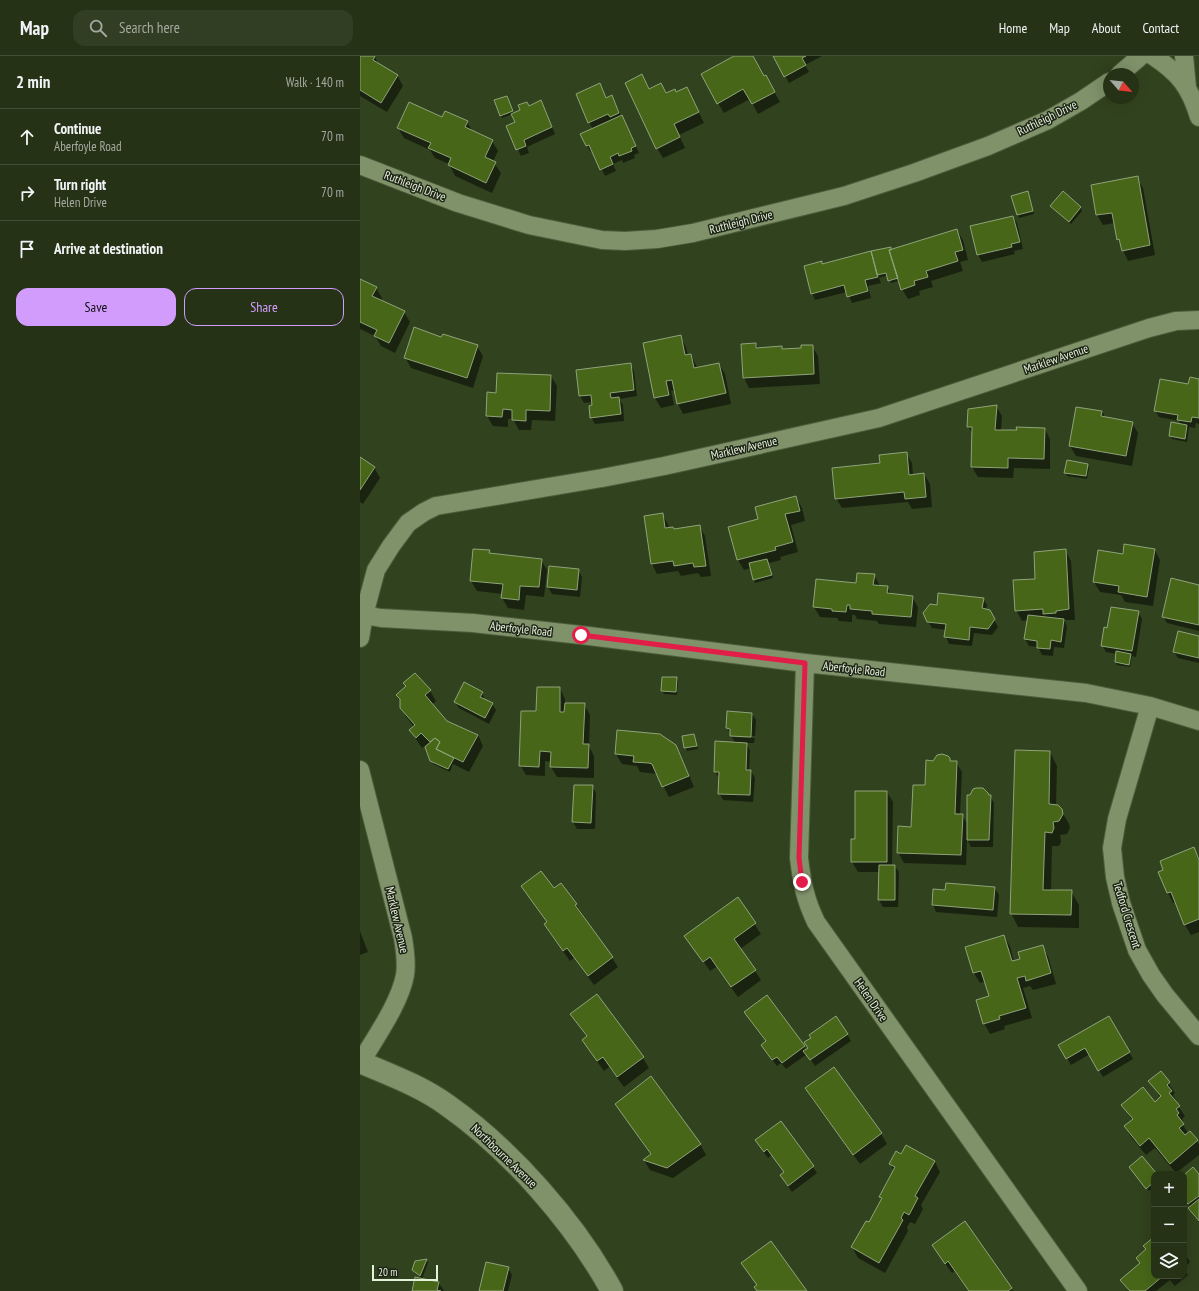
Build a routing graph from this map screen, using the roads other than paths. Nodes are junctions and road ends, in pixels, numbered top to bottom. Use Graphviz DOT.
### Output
graph roads {
  1 [pos="1142,56"];
  2 [pos="1153,56"];
  3 [pos="1184,56"];
  4 [pos="1127,68"];
  5 [pos="1103,86"];
  6 [pos="1187,87"];
  7 [pos="1199,117"];
  8 [pos="360,164"];
  9 [pos="1199,320"];
  10 [pos="364,615"];
  11 [pos="360,638"];
  12 [pos="805,663"];
  13 [pos="1150,706"];
  14 [pos="1199,721"];
  15 [pos="360,770"];
  16 [pos="1199,1036"];
  17 [pos="360,1062"];
  18 [pos="612,1291"];
  19 [pos="1078,1291"];
  1 -- 4 [label="street"];
  2 -- 6 [label="street"];
  3 -- 6 [label="street"];
  5 -- 8 [label="street, Ruthleigh Drive"];
  6 -- 7 [label="street"];
  9 -- 10 [label="street, Marklew Avenue"];
  10 -- 11 [label="street, Marklew Avenue"];
  10 -- 12 [label="street, Aberfoyle Road"];
  12 -- 13 [label="street, Aberfoyle Road"];
  12 -- 19 [label="street, Helen Drive"];
  13 -- 14 [label="street, Aberfoyle Road"];
  13 -- 16 [label="street, Tedford Crescent"];
  15 -- 17 [label="street, Marklew Avenue"];
  17 -- 18 [label="street, Northbourne Avenue"];
}
